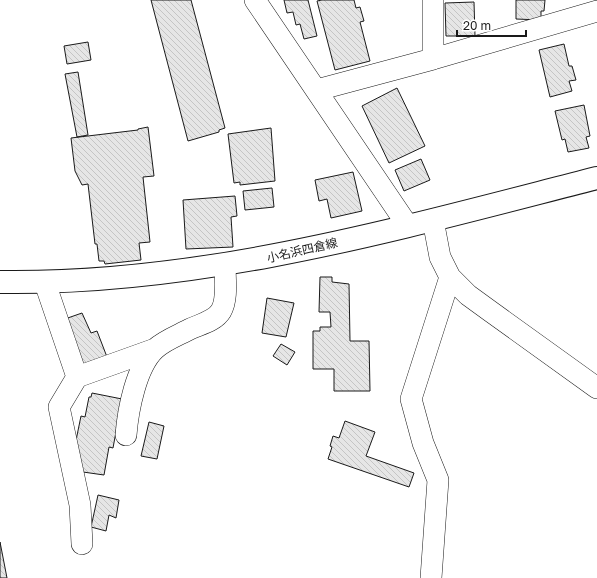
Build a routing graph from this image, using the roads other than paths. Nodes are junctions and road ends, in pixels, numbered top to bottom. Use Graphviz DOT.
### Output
graph roads {
  1 [pos="255,0"];
  2 [pos="433,0"];
  3 [pos="588,8"];
  4 [pos="433,59"];
  5 [pos="317,90"];
  6 [pos="597,178"];
  7 [pos="433,220"];
  8 [pos="408,226"];
  9 [pos="225,265"];
  10 [pos="450,277"];
  11 [pos="0,282"];
  12 [pos="46,283"];
  13 [pos="155,349"];
  14 [pos="77,377"];
  15 [pos="597,388"];
  16 [pos="126,435"];
  17 [pos="82,544"];
  18 [pos="431,578"];
  1 -- 5 [label="street"];
  2 -- 4 [label="street"];
  3 -- 4 [label="street"];
  4 -- 5 [label="street"];
  5 -- 8 [label="street"];
  6 -- 7 [label="main road, 小名浜四倉線"];
  7 -- 8 [label="main road, 小名浜四倉線"];
  7 -- 10 [label="street"];
  8 -- 9 [label="main road, 小名浜四倉線"];
  9 -- 12 [label="main road, 小名浜四倉線"];
  9 -- 13 [label="street"];
  10 -- 15 [label="street"];
  10 -- 18 [label="street"];
  11 -- 12 [label="main road, 小名浜四倉線"];
  12 -- 14 [label="street"];
  13 -- 14 [label="street"];
  13 -- 16 [label="street"];
  14 -- 17 [label="street"];
}
